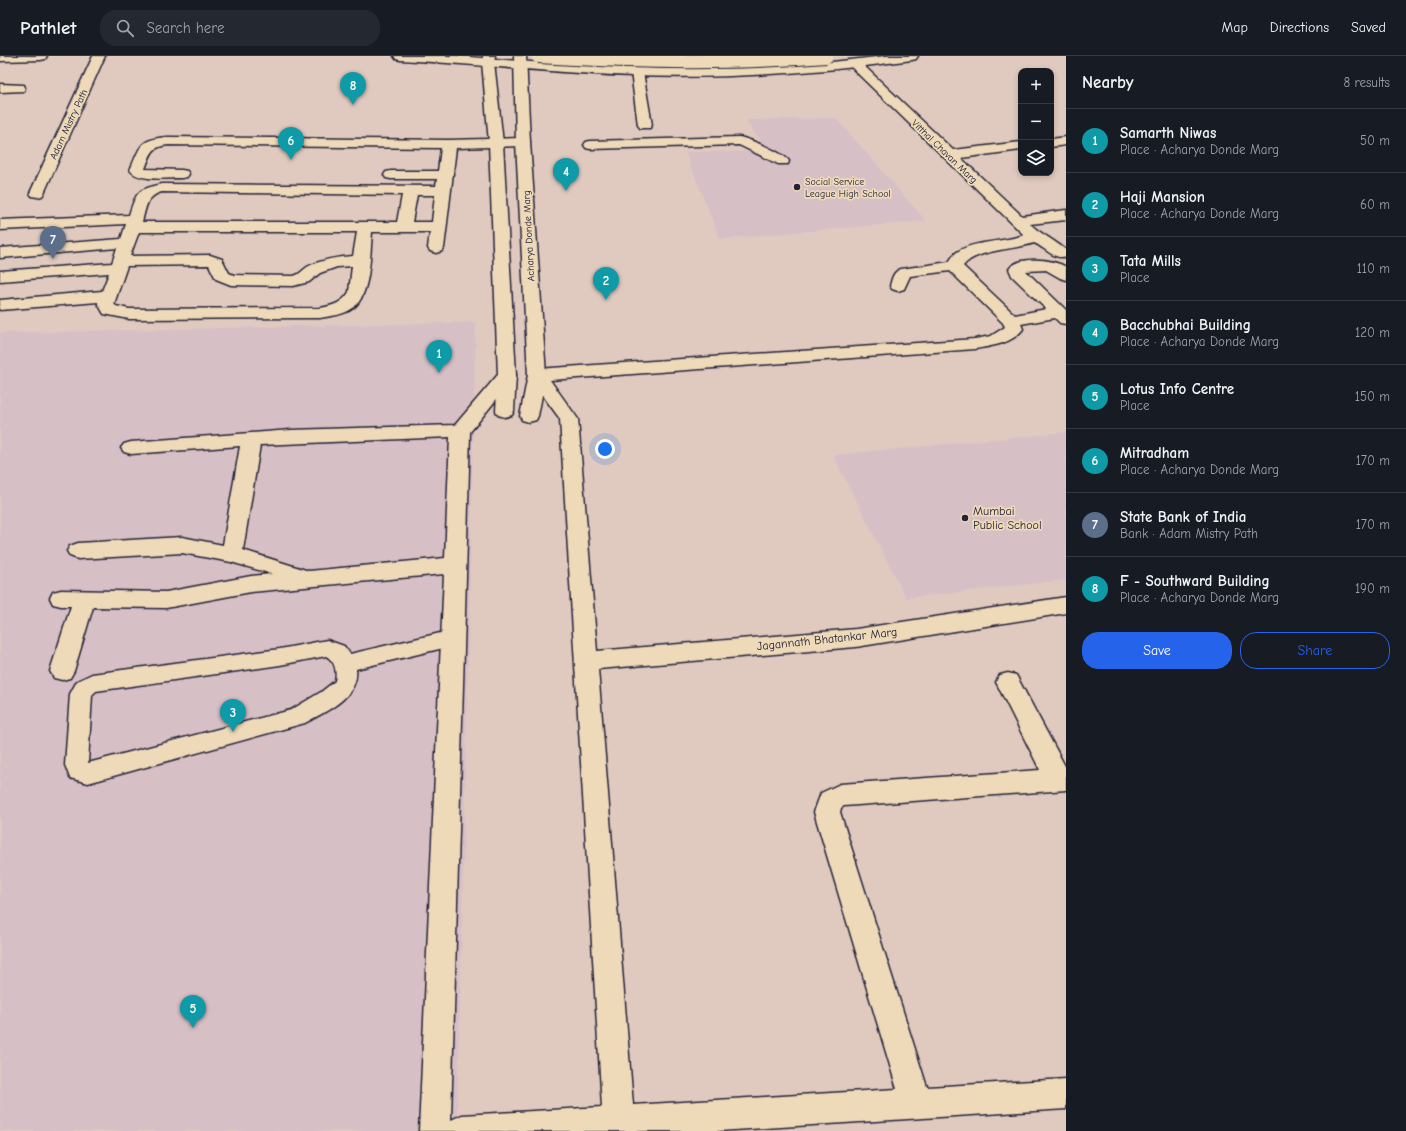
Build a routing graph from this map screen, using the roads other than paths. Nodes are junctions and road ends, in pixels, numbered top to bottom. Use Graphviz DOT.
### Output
graph roads {
  1 [pos="41,56"];
  2 [pos="99,56"];
  3 [pos="400,56"];
  4 [pos="538,56"];
  5 [pos="826,56"];
  6 [pos="912,56"];
  7 [pos="0,57"];
  8 [pos="429,57"];
  9 [pos="489,59"];
  10 [pos="519,60"];
  11 [pos="555,62"];
  12 [pos="856,65"];
  13 [pos="637,72"];
  14 [pos="0,88"];
  15 [pos="19,88"];
  16 [pos="645,125"];
  17 [pos="1066,141"];
  18 [pos="523,142"];
  19 [pos="496,143"];
  20 [pos="649,143"];
  21 [pos="1054,143"];
  22 [pos="449,144"];
  23 [pos="590,145"];
  24 [pos="1018,146"];
  25 [pos="949,155"];
  26 [pos="783,161"];
  27 [pos="194,174"];
  28 [pos="374,175"];
  29 [pos="446,175"];
  30 [pos="410,190"];
  31 [pos="444,191"];
  32 [pos="36,193"];
  33 [pos="1066,215"];
  34 [pos="1042,218"];
  35 [pos="1019,221"];
  36 [pos="134,223"];
  37 [pos="0,225"];
  38 [pos="365,226"];
  39 [pos="404,226"];
  40 [pos="439,227"];
  41 [pos="1060,242"];
  42 [pos="127,243"];
  43 [pos="1026,245"];
  44 [pos="436,248"];
  45 [pos="0,253"];
  46 [pos="361,261"];
  47 [pos="119,264"];
  48 [pos="1042,265"];
  49 [pos="954,266"];
  50 [pos="0,276"];
  51 [pos="1066,276"];
  52 [pos="898,286"];
  53 [pos="108,296"];
  54 [pos="0,305"];
  55 [pos="1062,315"];
  56 [pos="1011,321"];
  57 [pos="507,375"];
  58 [pos="537,375"];
  59 [pos="505,411"];
  60 [pos="529,416"];
  61 [pos="460,430"];
  62 [pos="251,439"];
  63 [pos="131,448"];
  64 [pos="78,551"];
  65 [pos="232,554"];
  66 [pos="456,565"];
  67 [pos="312,579"];
  68 [pos="61,598"];
  69 [pos="85,598"];
  70 [pos="1066,605"];
  71 [pos="453,638"];
  72 [pos="586,661"];
  73 [pos="344,664"];
  74 [pos="62,671"];
  75 [pos="1008,682"];
  76 [pos="1062,780"];
  77 [pos="1066,1094"];
  78 [pos="917,1104"];
  79 [pos="619,1122"];
  80 [pos="435,1131"];
  81 [pos="462,1131"];
  1 -- 7 [label="main road"];
  2 -- 32 [label="main road, Adam Mistry Path"];
  3 -- 8 [label="main road"];
  4 -- 5 [label="main road, bridge"];
  6 -- 12 [label="main road"];
  8 -- 9 [label="main road"];
  9 -- 10 [label="main road"];
  9 -- 19 [label="main road"];
  10 -- 11 [label="main road"];
  10 -- 18 [label="main road, Acharya Donde Marg"];
  11 -- 13 [label="main road"];
  12 -- 13 [label="main road"];
  12 -- 25 [label="main road, Vitthal Chavan Marg"];
  13 -- 16 [label="main road"];
  14 -- 15 [label="main road"];
  16 -- 20 [label="lane"];
  17 -- 21 [label="main road"];
  18 -- 19 [label="main road"];
  18 -- 58 [label="main road, Acharya Donde Marg"];
  19 -- 22 [label="main road"];
  19 -- 57 [label="main road"];
  20 -- 23 [label="lane"];
  20 -- 26 [label="lane"];
  22 -- 27 [label="main road"];
  22 -- 29 [label="main road"];
  24 -- 25 [label="main road"];
  25 -- 35 [label="main road, Vitthal Chavan Marg"];
  28 -- 29 [label="main road"];
  29 -- 31 [label="main road"];
  30 -- 31 [label="main road"];
  30 -- 36 [label="main road"];
  30 -- 39 [label="main road"];
  31 -- 40 [label="main road"];
  33 -- 34 [label="main road"];
  34 -- 35 [label="main road"];
  34 -- 41 [label="main road"];
  35 -- 43 [label="main road, Vitthal Chavan Marg"];
  36 -- 37 [label="main road"];
  36 -- 38 [label="main road"];
  36 -- 42 [label="main road"];
  38 -- 39 [label="main road"];
  38 -- 46 [label="main road"];
  39 -- 40 [label="main road"];
  40 -- 44 [label="main road"];
  41 -- 43 [label="main road"];
  42 -- 45 [label="main road"];
  42 -- 47 [label="main road"];
  43 -- 48 [label="main road"];
  43 -- 49 [label="main road"];
  46 -- 47 [label="main road"];
  46 -- 53 [label="main road"];
  47 -- 50 [label="main road"];
  47 -- 53 [label="main road"];
  48 -- 51 [label="main road"];
  48 -- 55 [label="main road"];
  49 -- 52 [label="main road"];
  49 -- 56 [label="main road"];
  53 -- 54 [label="main road"];
  55 -- 56 [label="main road"];
  56 -- 58 [label="main road"];
  57 -- 59 [label="main road"];
  57 -- 61 [label="main road"];
  58 -- 60 [label="main road, Acharya Donde Marg"];
  58 -- 72 [label="main road"];
  61 -- 62 [label="main road"];
  61 -- 66 [label="main road"];
  62 -- 63 [label="main road"];
  62 -- 65 [label="main road"];
  64 -- 65 [label="main road"];
  65 -- 67 [label="main road"];
  66 -- 67 [label="main road"];
  66 -- 71 [label="main road"];
  67 -- 69 [label="main road"];
  68 -- 69 [label="main road"];
  69 -- 74 [label="main road"];
  70 -- 72 [label="main road, Jagannath Bhatankar Marg"];
  71 -- 73 [label="lane"];
  71 -- 80 [label="main road"];
  72 -- 79 [label="main road"];
  73 -- 73 [label="lane"];
  75 -- 76 [label="main road"];
  76 -- 78 [label="main road"];
  77 -- 78 [label="main road"];
  78 -- 79 [label="main road"];
  79 -- 81 [label="main road"];
}
